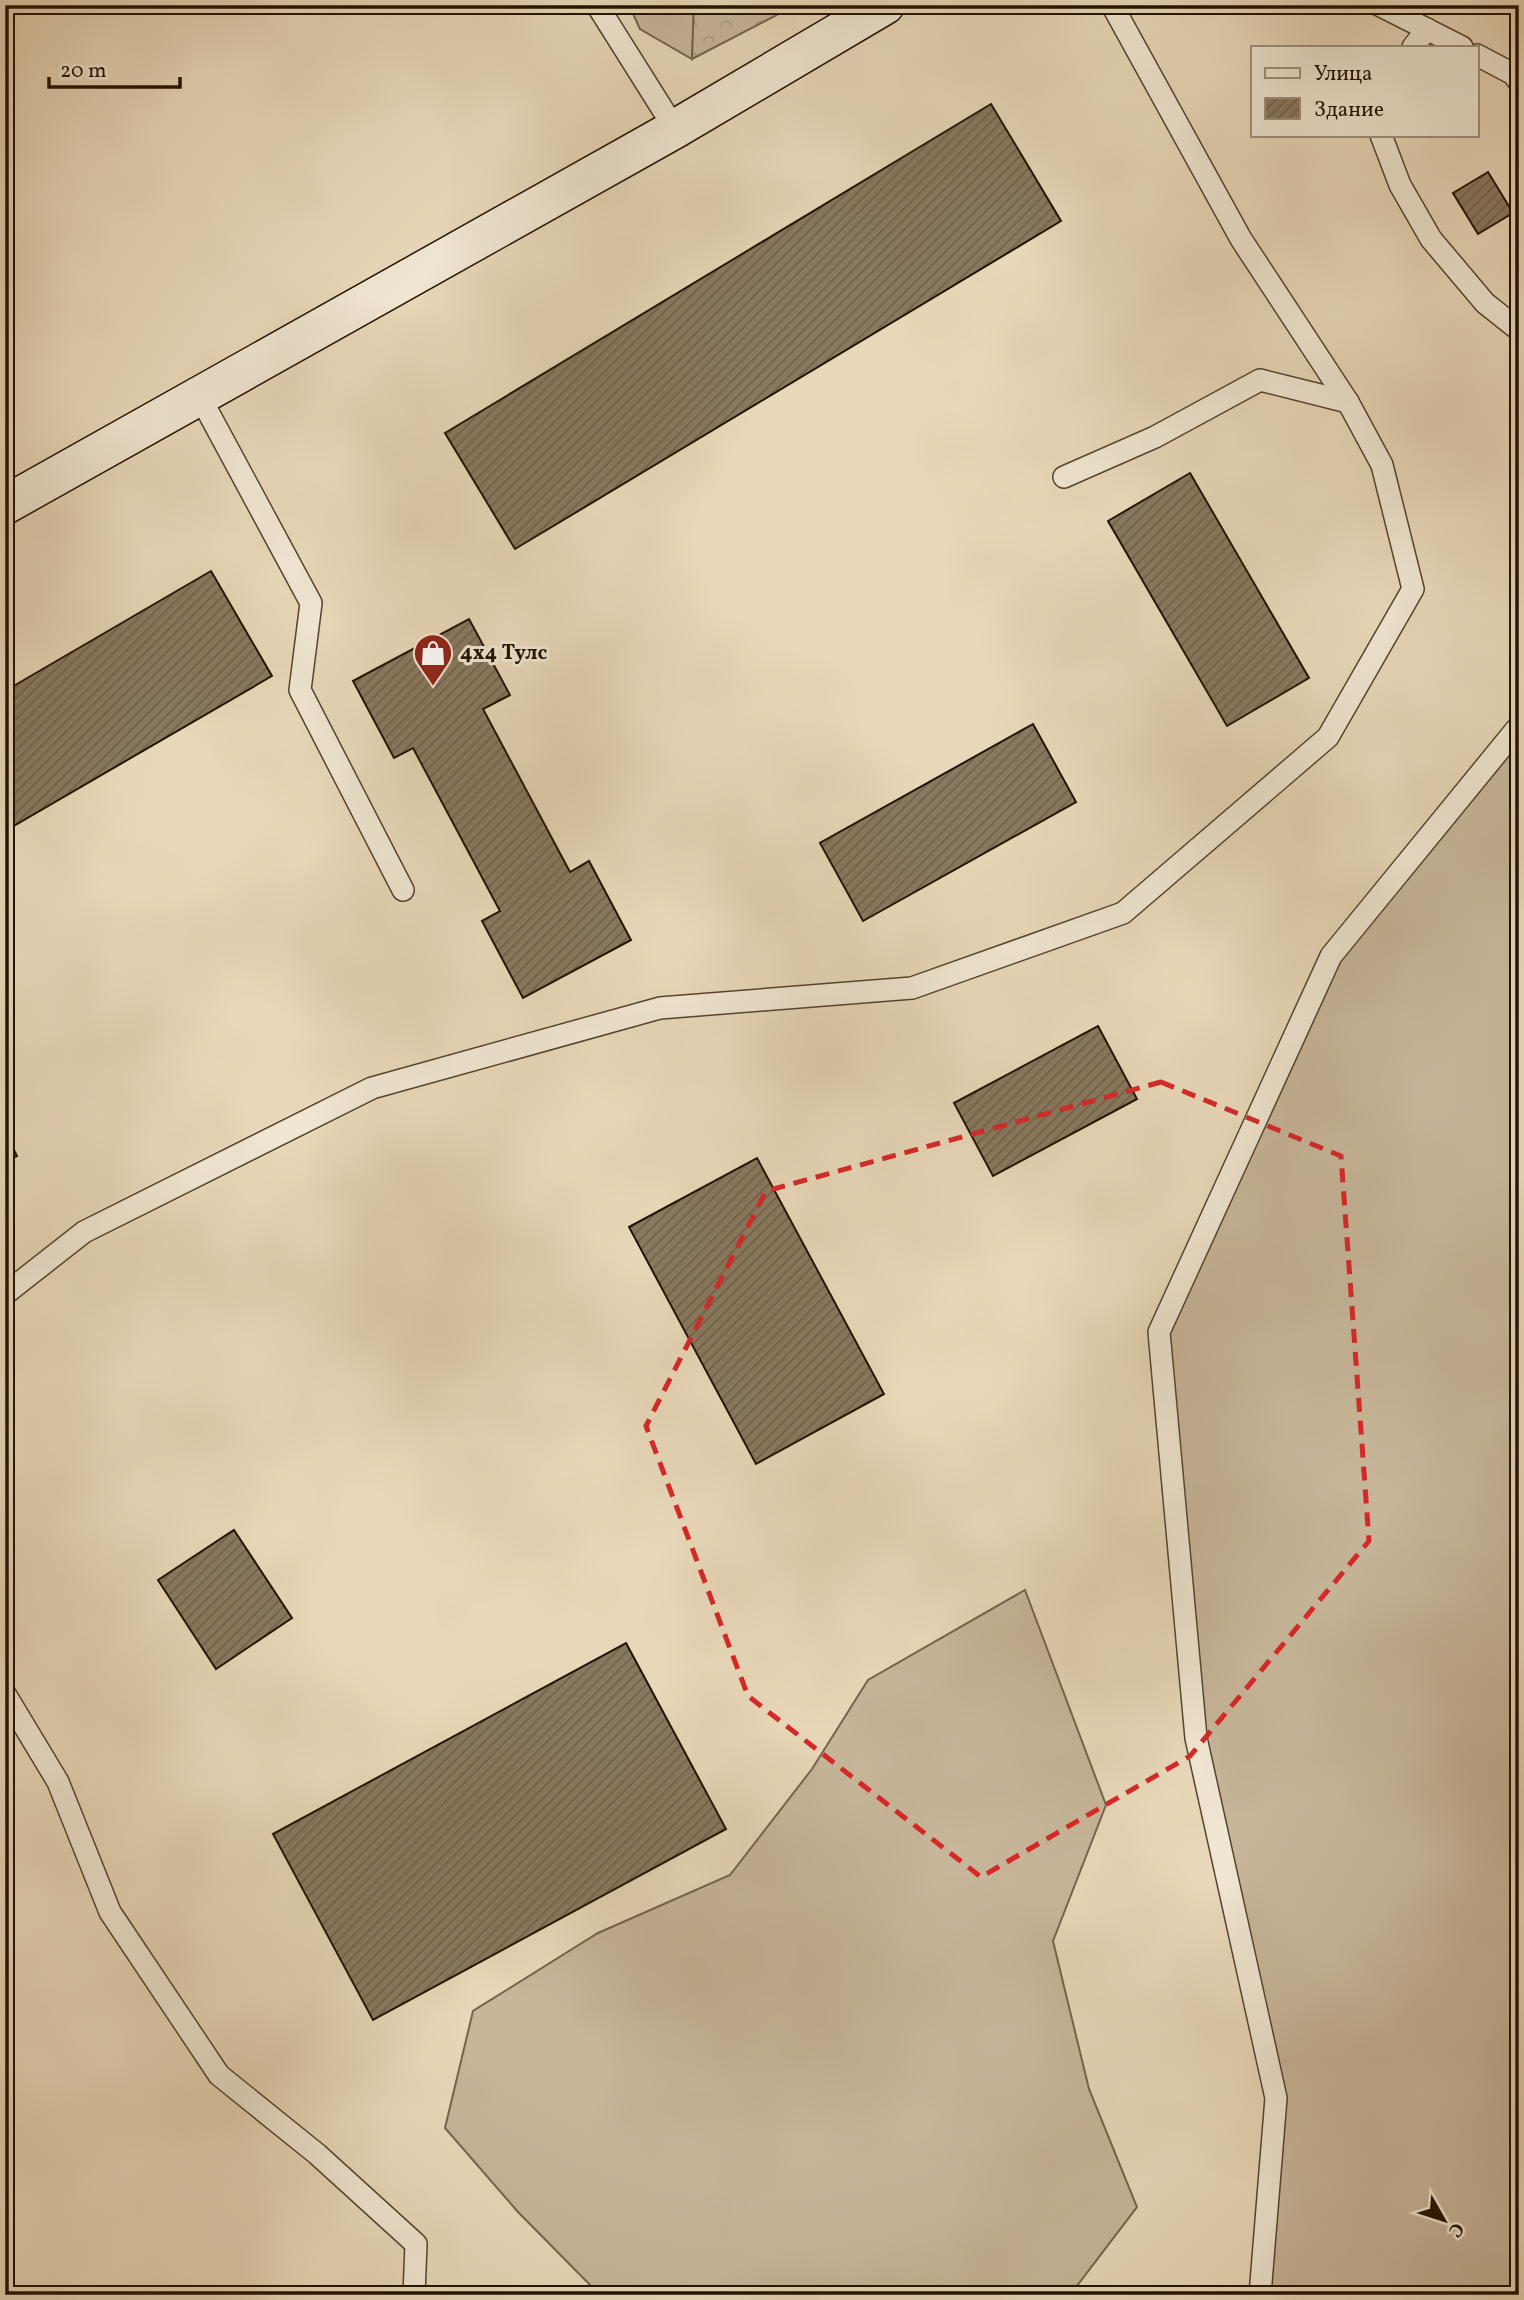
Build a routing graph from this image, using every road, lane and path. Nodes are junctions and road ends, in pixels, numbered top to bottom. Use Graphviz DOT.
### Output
graph roads {
  1 [pos="597,5"];
  2 [pos="885,5"];
  3 [pos="1112,5"];
  4 [pos="1379,5"];
  5 [pos="1427,29"];
  6 [pos="1414,46"];
  7 [pos="1460,46"];
  8 [pos="1478,56"];
  9 [pos="1519,82"];
  10 [pos="675,129"];
  11 [pos="1381,136"];
  12 [pos="1519,330"];
  13 [pos="200,397"];
  14 [pos="1348,402"];
  15 [pos="1064,477"];
  16 [pos="5,505"];
  17 [pos="1519,726"];
  18 [pos="403,890"];
  19 [pos="5,1294"];
  20 [pos="5,1694"];
  21 [pos="414,2295"];
  22 [pos="1259,2295"];
  1 -- 10 [label="lane"];
  2 -- 10 [label="street"];
  3 -- 14 [label="lane"];
  4 -- 5 [label="lane"];
  5 -- 6 [label="lane"];
  5 -- 7 [label="lane"];
  8 -- 9 [label="lane"];
  10 -- 13 [label="street"];
  11 -- 12 [label="lane"];
  13 -- 16 [label="street"];
  13 -- 18 [label="lane"];
  14 -- 15 [label="lane"];
  14 -- 19 [label="lane"];
  17 -- 22 [label="lane"];
  20 -- 21 [label="lane"];
}
